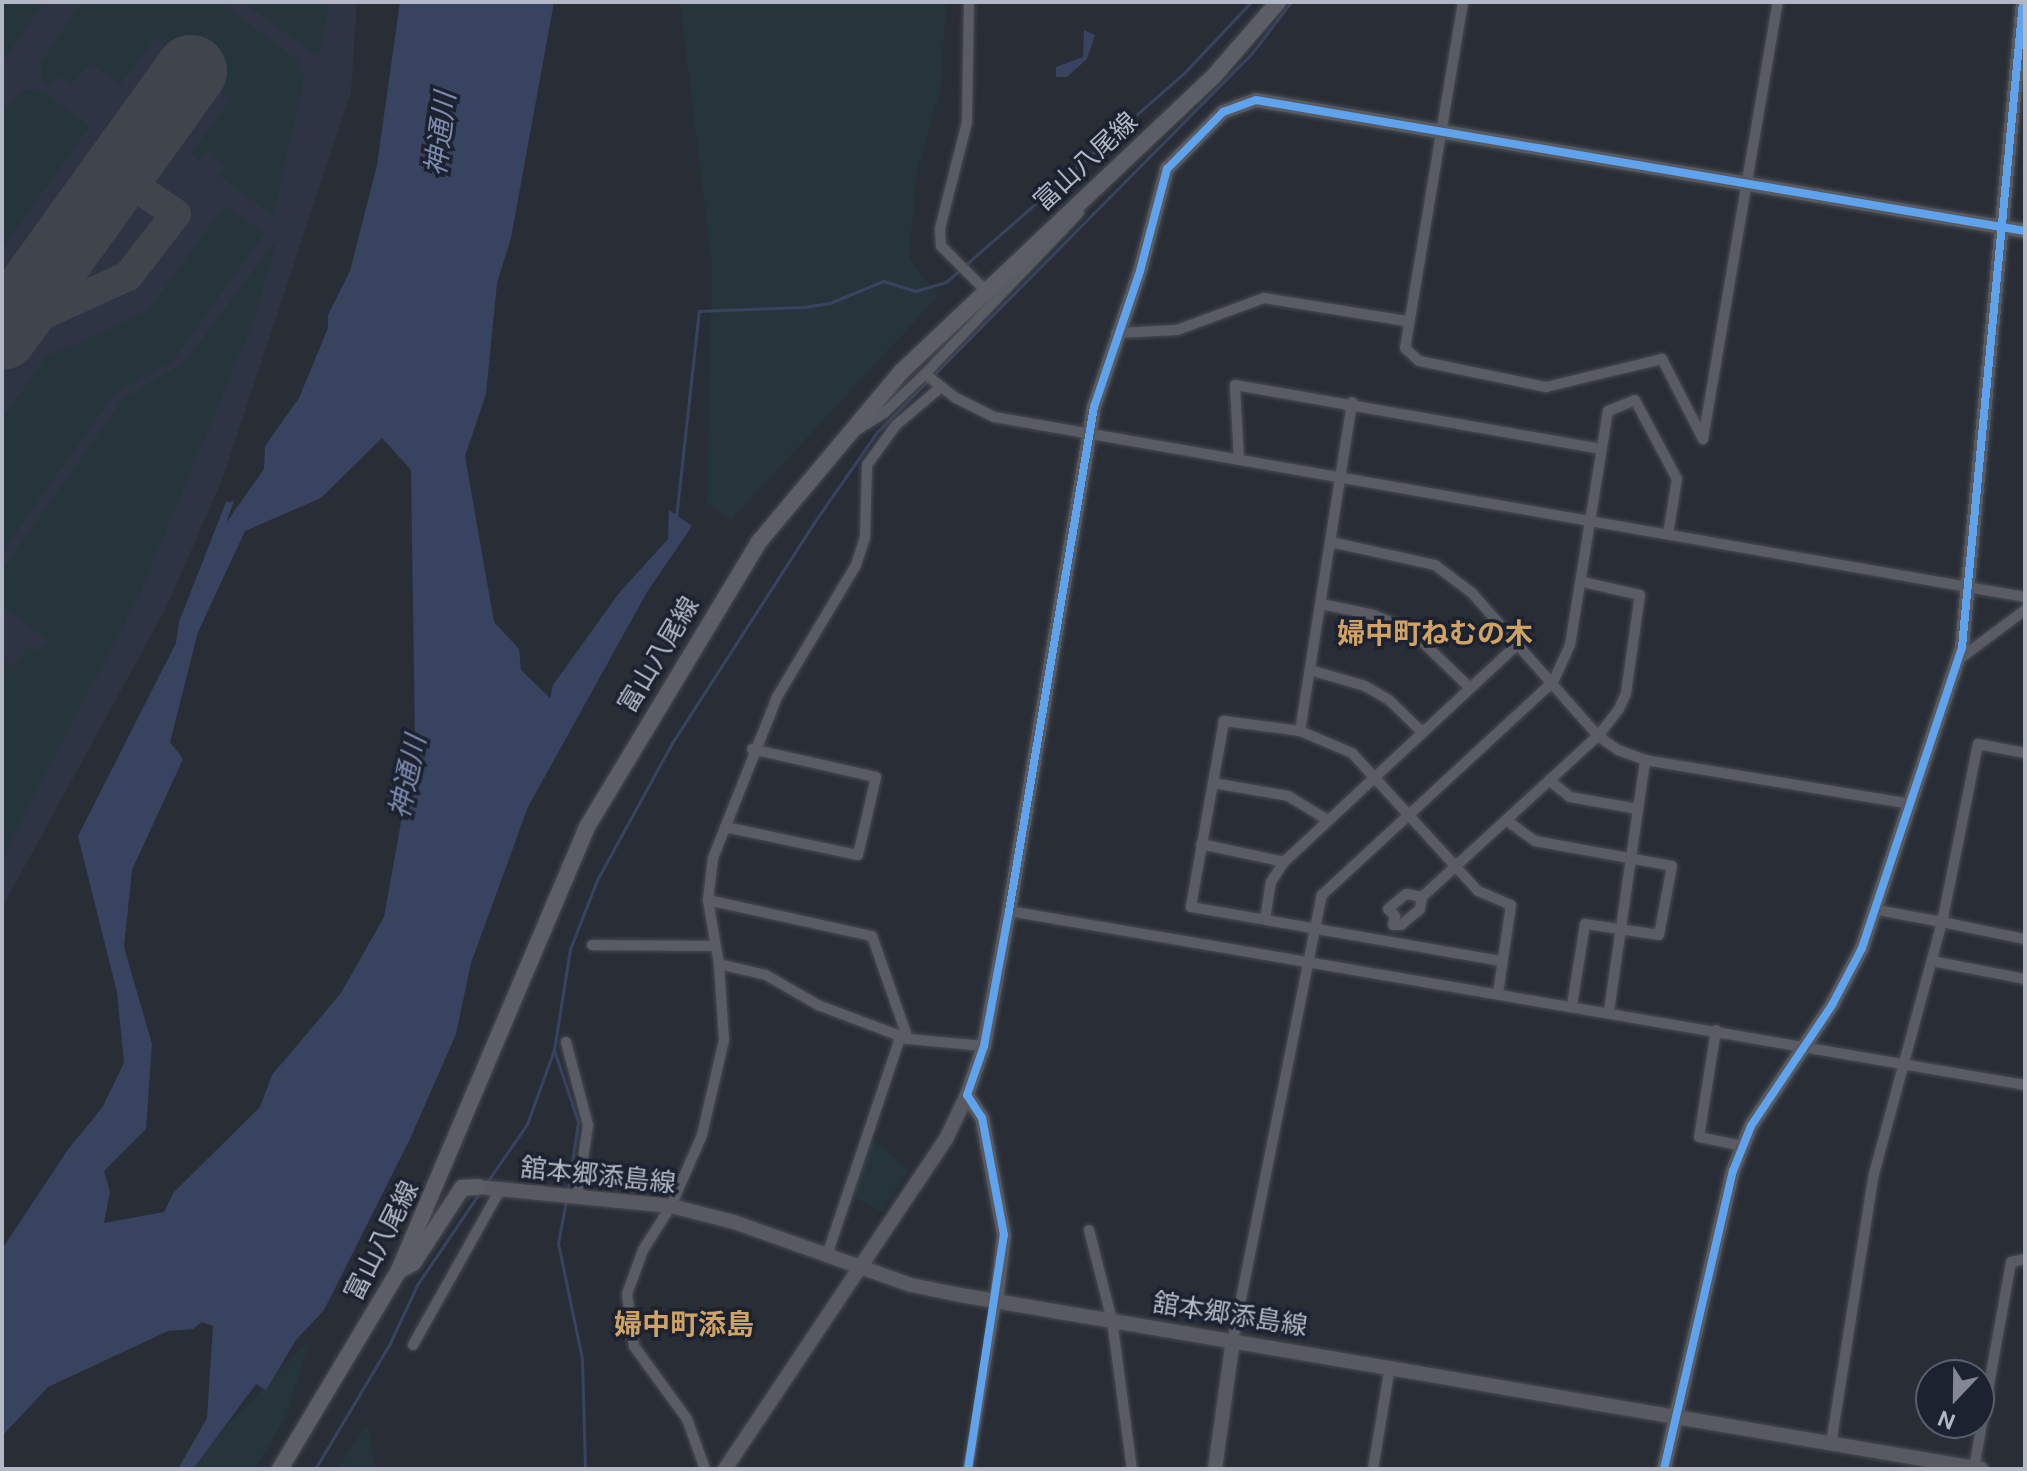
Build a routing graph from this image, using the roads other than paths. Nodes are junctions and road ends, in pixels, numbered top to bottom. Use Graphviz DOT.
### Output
graph roads {
  1 [pos="969,2"];
  2 [pos="1278,2"];
  3 [pos="1463,2"];
  4 [pos="1778,2"];
  5 [pos="2023,2"];
  6 [pos="1438,131"];
  7 [pos="1747,182"];
  8 [pos="1085,196"];
  9 [pos="2002,224"];
  10 [pos="2025,231"];
  11 [pos="984,289"];
  12 [pos="1406,321"];
  13 [pos="1116,333"];
  14 [pos="933,380"];
  15 [pos="1352,402"];
  16 [pos="847,434"];
  17 [pos="1090,435"];
  18 [pos="1601,449"];
  19 [pos="1239,460"];
  20 [pos="1342,477"];
  21 [pos="1589,520"];
  22 [pos="1668,534"];
  23 [pos="1331,542"];
  24 [pos="1583,582"];
  25 [pos="1969,585"];
  26 [pos="2025,597"];
  27 [pos="1321,604"];
  28 [pos="2025,610"];
  29 [pos="1518,644"];
  30 [pos="1958,660"];
  31 [pos="1310,670"];
  32 [pos="1553,682"];
  33 [pos="1470,688"];
  34 [pos="1300,731"];
  35 [pos="1422,732"];
  36 [pos="1598,736"];
  37 [pos="752,749"];
  38 [pos="2025,753"];
  39 [pos="1645,760"];
  40 [pos="1373,778"];
  41 [pos="1549,780"];
  42 [pos="1213,783"];
  43 [pos="1912,804"];
  44 [pos="1638,809"];
  45 [pos="1407,815"];
  46 [pos="1328,820"];
  47 [pos="1506,820"];
  48 [pos="725,827"];
  49 [pos="1201,844"];
  50 [pos="1631,860"];
  51 [pos="1284,862"];
  52 [pos="1455,867"];
  53 [pos="1422,897"];
  54 [pos="708,900"];
  55 [pos="1878,910"];
  56 [pos="1009,911"];
  57 [pos="1265,919"];
  58 [pos="1942,922"];
  59 [pos="1393,925"];
  60 [pos="1315,928"];
  61 [pos="1621,930"];
  62 [pos="2025,939"];
  63 [pos="1391,940"];
  64 [pos="592,945"];
  65 [pos="713,946"];
  66 [pos="1309,961"];
  67 [pos="1502,961"];
  68 [pos="1932,961"];
  69 [pos="719,964"];
  70 [pos="2025,979"];
  71 [pos="1498,993"];
  72 [pos="1572,1005"];
  73 [pos="1609,1011"];
  74 [pos="1716,1030"];
  75 [pos="904,1039"];
  76 [pos="566,1042"];
  77 [pos="1803,1045"];
  78 [pos="984,1046"];
  79 [pos="1906,1063"];
  80 [pos="2025,1085"];
  81 [pos="967,1095"];
  82 [pos="1743,1146"];
  83 [pos="488,1188"];
  84 [pos="577,1198"];
  85 [pos="671,1206"];
  86 [pos="1089,1230"];
  87 [pos="827,1255"];
  88 [pos="2025,1259"];
  89 [pos="862,1268"];
  90 [pos="399,1270"];
  91 [pos="996,1302"];
  92 [pos="1112,1320"];
  93 [pos="1233,1339"];
  94 [pos="413,1345"];
  95 [pos="1390,1366"];
  96 [pos="1676,1416"];
  97 [pos="1831,1444"];
  98 [pos="1978,1468"];
  99 [pos="280,1469"];
  100 [pos="705,1469"];
  101 [pos="725,1469"];
  102 [pos="968,1469"];
  103 [pos="1132,1469"];
  104 [pos="1215,1469"];
  105 [pos="1373,1469"];
  106 [pos="1664,1469"];
  1 -- 11 [label="street"];
  2 -- 8 [label="main road, 富山八尾線"];
  3 -- 6 [label="street"];
  4 -- 7 [label="street"];
  5 -- 9 [label="street"];
  6 -- 7 [label="street"];
  6 -- 12 [label="street"];
  6 -- 13 [label="street"];
  7 -- 9 [label="street"];
  7 -- 12 [label="street"];
  8 -- 11 [label="main road, 富山八尾線"];
  8 -- 14 [label="street"];
  9 -- 10 [label="street"];
  9 -- 25 [label="street"];
  11 -- 16 [label="main road, 富山八尾線"];
  12 -- 13 [label="street"];
  13 -- 17 [label="street"];
  14 -- 16 [label="street"];
  14 -- 17 [label="street"];
  14 -- 37 [label="street"];
  15 -- 18 [label="street"];
  15 -- 19 [label="street"];
  15 -- 20 [label="street"];
  16 -- 90 [label="main road, 富山八尾線"];
  17 -- 19 [label="street"];
  17 -- 56 [label="street"];
  18 -- 21 [label="street"];
  18 -- 22 [label="street"];
  19 -- 20 [label="street"];
  20 -- 21 [label="street"];
  20 -- 23 [label="street"];
  21 -- 22 [label="street"];
  21 -- 24 [label="street"];
  22 -- 25 [label="street"];
  23 -- 27 [label="street"];
  23 -- 29 [label="street"];
  24 -- 32 [label="street"];
  24 -- 36 [label="street"];
  25 -- 26 [label="street"];
  25 -- 30 [label="street"];
  27 -- 31 [label="street"];
  27 -- 33 [label="street"];
  28 -- 30 [label="street"];
  29 -- 32 [label="street"];
  29 -- 33 [label="street"];
  30 -- 43 [label="street"];
  31 -- 34 [label="street"];
  31 -- 35 [label="street"];
  32 -- 36 [label="street"];
  32 -- 45 [label="street"];
  33 -- 35 [label="street"];
  34 -- 40 [label="street"];
  34 -- 42 [label="street"];
  35 -- 40 [label="street"];
  36 -- 39 [label="street"];
  36 -- 41 [label="street"];
  37 -- 48 [label="street"];
  37 -- 48 [label="street"];
  38 -- 58 [label="street"];
  39 -- 43 [label="street"];
  39 -- 44 [label="street"];
  40 -- 45 [label="street"];
  40 -- 46 [label="street"];
  41 -- 44 [label="street"];
  41 -- 47 [label="street"];
  42 -- 46 [label="street"];
  42 -- 49 [label="street"];
  43 -- 55 [label="street"];
  44 -- 50 [label="street"];
  45 -- 52 [label="street"];
  45 -- 60 [label="street"];
  46 -- 51 [label="street"];
  47 -- 50 [label="street"];
  47 -- 52 [label="street"];
  48 -- 54 [label="street"];
  49 -- 51 [label="street"];
  49 -- 57 [label="street"];
  50 -- 61 [label="street"];
  50 -- 61 [label="street"];
  51 -- 57 [label="street"];
  52 -- 53 [label="street"];
  52 -- 67 [label="street"];
  53 -- 59 [label="street"];
  53 -- 59 [label="street"];
  54 -- 65 [label="street"];
  54 -- 75 [label="street"];
  55 -- 58 [label="street"];
  55 -- 77 [label="street"];
  56 -- 66 [label="street"];
  56 -- 78 [label="street"];
  57 -- 60 [label="street"];
  58 -- 62 [label="street"];
  58 -- 68 [label="street"];
  59 -- 63 [label="street"];
  60 -- 63 [label="street"];
  60 -- 66 [label="street"];
  61 -- 72 [label="street"];
  61 -- 73 [label="street"];
  63 -- 67 [label="street"];
  64 -- 65 [label="street"];
  65 -- 69 [label="street"];
  66 -- 71 [label="street"];
  66 -- 93 [label="street"];
  67 -- 71 [label="street"];
  68 -- 70 [label="street"];
  68 -- 79 [label="street"];
  69 -- 75 [label="street"];
  69 -- 85 [label="street"];
  71 -- 72 [label="street"];
  72 -- 73 [label="street"];
  73 -- 74 [label="street"];
  74 -- 77 [label="street"];
  74 -- 82 [label="street"];
  75 -- 78 [label="street"];
  75 -- 87 [label="street"];
  76 -- 84 [label="street"];
  77 -- 79 [label="street"];
  77 -- 82 [label="street"];
  78 -- 81 [label="street"];
  79 -- 80 [label="street"];
  79 -- 97 [label="street"];
  81 -- 89 [label="street"];
  81 -- 91 [label="street"];
  82 -- 96 [label="street"];
  83 -- 84 [label="street, 舘本郷添島線"];
  83 -- 90 [label="main road"];
  83 -- 94 [label="street"];
  84 -- 85 [label="street, 舘本郷添島線"];
  85 -- 87 [label="street, 舘本郷添島線"];
  85 -- 100 [label="street"];
  86 -- 92 [label="street"];
  87 -- 89 [label="street, 舘本郷添島線"];
  88 -- 98 [label="street"];
  89 -- 91 [label="street, 舘本郷添島線"];
  89 -- 101 [label="street"];
  90 -- 99 [label="main road, 富山八尾線"];
  91 -- 92 [label="street, 舘本郷添島線"];
  91 -- 102 [label="street"];
  92 -- 93 [label="street, 舘本郷添島線"];
  92 -- 103 [label="street"];
  93 -- 95 [label="street, 舘本郷添島線"];
  93 -- 104 [label="street"];
  95 -- 96 [label="street, 舘本郷添島線"];
  95 -- 105 [label="street"];
  96 -- 97 [label="street, 舘本郷添島線"];
  96 -- 106 [label="street"];
  97 -- 98 [label="street, 舘本郷添島線"];
}
